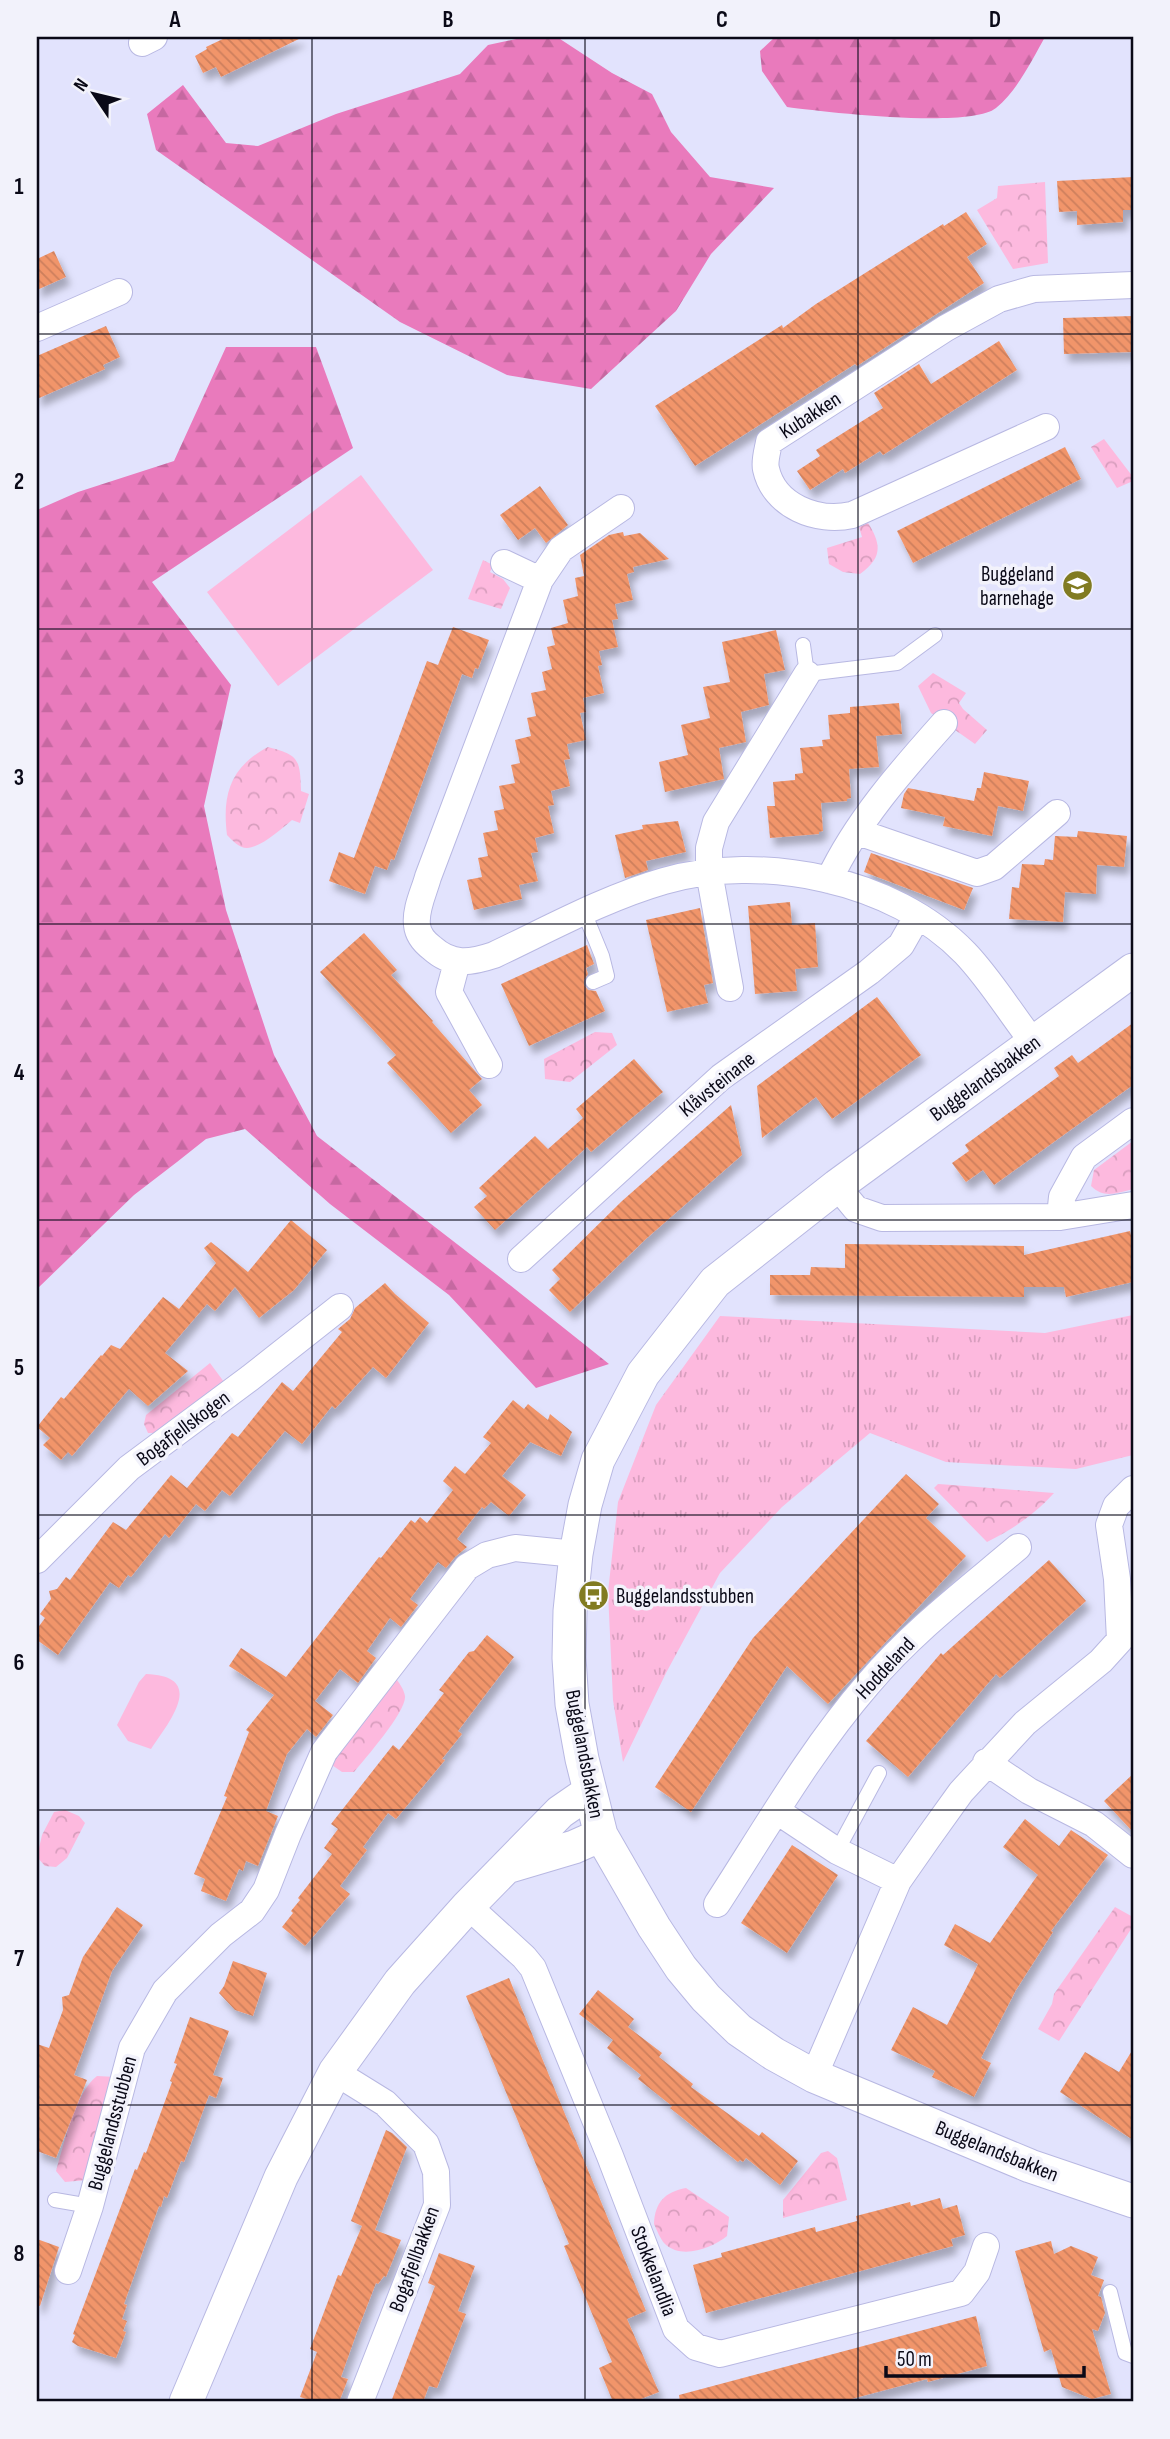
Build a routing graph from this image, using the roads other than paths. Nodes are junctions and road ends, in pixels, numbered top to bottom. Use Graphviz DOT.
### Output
graph roads {
  1 [pos="1133,285"];
  2 [pos="119,292"];
  3 [pos="37,328"];
  4 [pos="1046,427"];
  5 [pos="621,508"];
  6 [pos="504,562"];
  7 [pos="540,580"];
  8 [pos="935,635"];
  9 [pos="803,645"];
  10 [pos="807,674"];
  11 [pos="944,723"];
  12 [pos="1057,813"];
  13 [pos="858,832"];
  14 [pos="709,872"];
  15 [pos="829,880"];
  16 [pos="584,912"];
  17 [pos="917,917"];
  18 [pos="457,962"];
  19 [pos="1133,970"];
  20 [pos="593,982"];
  21 [pos="730,988"];
  22 [pos="1033,1042"];
  23 [pos="489,1065"];
  24 [pos="1133,1121"];
  25 [pos="836,1186"];
  26 [pos="1133,1205"];
  27 [pos="1060,1217"];
  28 [pos="521,1259"];
  29 [pos="340,1307"];
  30 [pos="1133,1489"];
  31 [pos="1018,1547"];
  32 [pos="576,1554"];
  33 [pos="37,1560"];
  34 [pos="986,1762"];
  35 [pos="879,1773"];
  36 [pos="589,1792"];
  37 [pos="778,1811"];
  38 [pos="601,1835"];
  39 [pos="837,1851"];
  40 [pos="1133,1855"];
  41 [pos="508,1867"];
  42 [pos="898,1881"];
  43 [pos="717,1904"];
  44 [pos="468,1906"];
  45 [pos="335,2072"];
  46 [pos="814,2076"];
  47 [pos="55,2200"];
  48 [pos="1132,2201"];
  49 [pos="90,2206"];
  50 [pos="986,2246"];
  51 [pos="68,2270"];
  52 [pos="1110,2292"];
  53 [pos="1133,2356"];
  54 [pos="186,2402"];
  55 [pos="360,2402"];
  1 -- 4 [label="street, Kubakken"];
  2 -- 3 [label="street"];
  5 -- 7 [label="street"];
  6 -- 7 [label="street"];
  7 -- 18 [label="street"];
  8 -- 10 [label="lane"];
  9 -- 10 [label="lane"];
  10 -- 14 [label="street"];
  11 -- 13 [label="street"];
  12 -- 13 [label="street"];
  13 -- 15 [label="street"];
  14 -- 15 [label="street"];
  14 -- 16 [label="street"];
  14 -- 21 [label="street"];
  15 -- 17 [label="street"];
  16 -- 18 [label="street"];
  16 -- 20 [label="lane"];
  17 -- 22 [label="street"];
  17 -- 28 [label="street, Klåvsteinane"];
  18 -- 23 [label="street"];
  19 -- 22 [label="street, Buggelandsbakken"];
  22 -- 25 [label="street, Buggelandsbakken"];
  24 -- 27 [label="street"];
  25 -- 27 [label="street"];
  25 -- 32 [label="street, Buggelandsbakken"];
  26 -- 27 [label="street"];
  29 -- 33 [label="street, Bogafjellskogen"];
  30 -- 34 [label="street"];
  31 -- 37 [label="street, Hoddeland"];
  32 -- 36 [label="street, Buggelandsbakken"];
  32 -- 49 [label="street, Buggelandsstubben"];
  34 -- 40 [label="street"];
  34 -- 42 [label="street"];
  35 -- 39 [label="lane"];
  36 -- 38 [label="street, Buggelandsbakken"];
  36 -- 41 [label="street"];
  37 -- 39 [label="street"];
  37 -- 43 [label="street, Hoddeland"];
  38 -- 41 [label="street"];
  38 -- 46 [label="street, Buggelandsbakken"];
  39 -- 42 [label="street"];
  41 -- 44 [label="street"];
  42 -- 46 [label="street"];
  44 -- 45 [label="street"];
  44 -- 50 [label="street, Stokkelandlia"];
  45 -- 54 [label="street"];
  45 -- 55 [label="street, Bogafjellbakken"];
  46 -- 48 [label="street, Buggelandsbakken"];
  47 -- 49 [label="lane"];
  49 -- 51 [label="street, Buggelandsstubben"];
  52 -- 53 [label="lane"];
}
